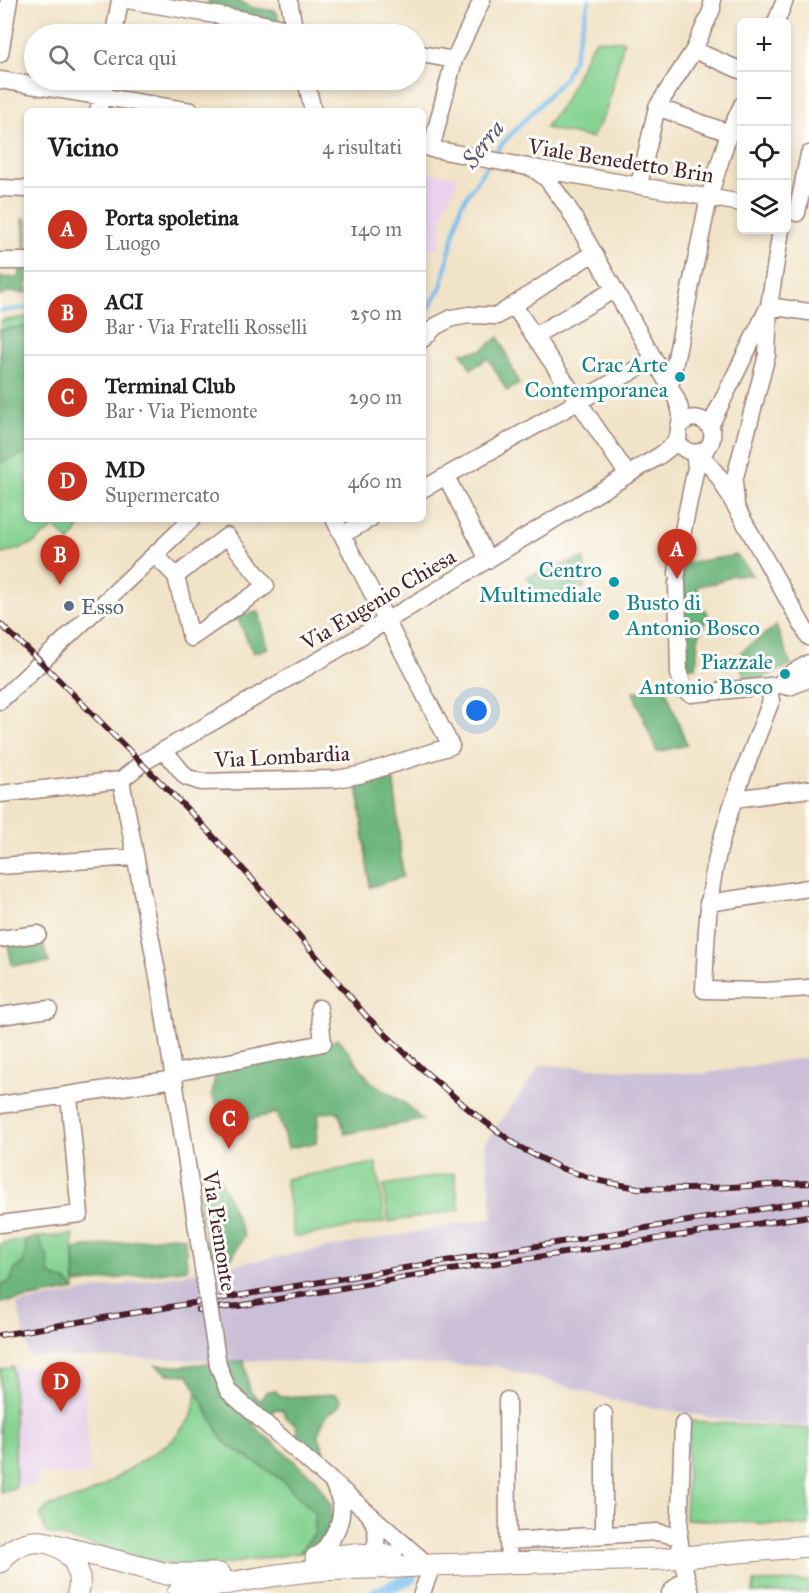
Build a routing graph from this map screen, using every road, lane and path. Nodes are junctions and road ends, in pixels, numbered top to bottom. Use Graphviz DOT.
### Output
graph roads {
  1 [pos="9,0"];
  2 [pos="120,0"];
  3 [pos="127,0"];
  4 [pos="289,0"];
  5 [pos="712,0"];
  6 [pos="785,0"];
  7 [pos="476,3"];
  8 [pos="778,18"];
  9 [pos="116,24"];
  10 [pos="260,24"];
  11 [pos="293,24"];
  12 [pos="694,50"];
  13 [pos="0,54"];
  14 [pos="426,55"];
  15 [pos="454,60"];
  16 [pos="737,69"];
  17 [pos="0,80"];
  18 [pos="24,83"];
  19 [pos="69,90"];
  20 [pos="309,90"];
  21 [pos="103,95"];
  22 [pos="657,107"];
  23 [pos="174,108"];
  24 [pos="313,108"];
  25 [pos="737,114"];
  26 [pos="729,133"];
  27 [pos="427,148"];
  28 [pos="808,158"];
  29 [pos="533,168"];
  30 [pos="590,177"];
  31 [pos="639,185"];
  32 [pos="0,188"];
  33 [pos="24,189"];
  34 [pos="709,197"];
  35 [pos="737,202"];
  36 [pos="567,206"];
  37 [pos="798,213"];
  38 [pos="780,234"];
  39 [pos="593,253"];
  40 [pos="0,261"];
  41 [pos="24,261"];
  42 [pos="614,290"];
  43 [pos="514,306"];
  44 [pos="769,306"];
  45 [pos="809,312"];
  46 [pos="426,336"];
  47 [pos="534,336"];
  48 [pos="654,359"];
  49 [pos="670,387"];
  50 [pos="579,402"];
  51 [pos="679,403"];
  52 [pos="704,422"];
  53 [pos="678,433"];
  54 [pos="698,451"];
  55 [pos="659,456"];
  56 [pos="628,475"];
  57 [pos="446,476"];
  58 [pos="426,487"];
  59 [pos="736,505"];
  60 [pos="189,522"];
  61 [pos="336,522"];
  62 [pos="365,522"];
  63 [pos="342,535"];
  64 [pos="155,555"];
  65 [pos="488,560"];
  66 [pos="176,576"];
  67 [pos="386,621"];
  68 [pos="808,632"];
  69 [pos="809,663"];
  70 [pos="809,680"];
  71 [pos="775,686"];
  72 [pos="0,700"];
  73 [pos="164,750"];
  74 [pos="121,780"];
  75 [pos="809,789"];
  76 [pos="0,794"];
  77 [pos="735,799"];
  78 [pos="135,857"];
  79 [pos="0,866"];
  80 [pos="809,888"];
  81 [pos="708,903"];
  82 [pos="38,934"];
  83 [pos="0,939"];
  84 [pos="809,988"];
  85 [pos="319,1008"];
  86 [pos="49,1009"];
  87 [pos="0,1017"];
  88 [pos="174,1076"];
  89 [pos="69,1096"];
  90 [pos="0,1105"];
  91 [pos="0,1224"];
  92 [pos="507,1400"];
  93 [pos="604,1414"];
  94 [pos="683,1424"];
  95 [pos="333,1484"];
  96 [pos="369,1515"];
  97 [pos="604,1535"];
  98 [pos="55,1545"];
  99 [pos="809,1546"];
  100 [pos="508,1552"];
  101 [pos="371,1555"];
  102 [pos="2,1556"];
  103 [pos="315,1564"];
  104 [pos="428,1565"];
  105 [pos="685,1566"];
  106 [pos="78,1593"];
  107 [pos="178,1593"];
  108 [pos="423,1593"];
  109 [pos="670,1593"];
  1 -- 13 [label="street"];
  2 -- 9 [label="street"];
  3 -- 10 [label="street"];
  4 -- 11 [label="street"];
  5 -- 12 [label="street"];
  6 -- 8 [label="street"];
  7 -- 15 [label="street"];
  12 -- 16 [label="street"];
  12 -- 22 [label="street"];
  14 -- 15 [label="street"];
  15 -- 27 [label="street"];
  17 -- 18 [label="street"];
  19 -- 21 [label="street"];
  20 -- 24 [label="street"];
  21 -- 23 [label="street"];
  22 -- 26 [label="street"];
  22 -- 31 [label="street"];
  25 -- 26 [label="street"];
  26 -- 34 [label="street"];
  27 -- 29 [label="street, Viale Benedetto Brin"];
  28 -- 37 [label="street"];
  29 -- 30 [label="street, Viale Benedetto Brin"];
  29 -- 36 [label="street"];
  30 -- 31 [label="street, Viale Benedetto Brin"];
  30 -- 36 [label="street"];
  31 -- 34 [label="street, Viale Benedetto Brin"];
  32 -- 33 [label="street"];
  34 -- 35 [label="street, Viale Benedetto Brin"];
  34 -- 49 [label="street"];
  36 -- 39 [label="street"];
  38 -- 44 [label="street"];
  39 -- 42 [label="street"];
  39 -- 43 [label="street"];
  40 -- 41 [label="street"];
  42 -- 47 [label="street"];
  42 -- 48 [label="street"];
  43 -- 46 [label="street"];
  43 -- 47 [label="street"];
  44 -- 45 [label="street"];
  44 -- 52 [label="street"];
  44 -- 59 [label="street"];
  47 -- 50 [label="street"];
  48 -- 49 [label="street"];
  48 -- 50 [label="street"];
  49 -- 51 [label="street"];
  50 -- 56 [label="street"];
  50 -- 57 [label="street"];
  51 -- 52 [label="street"];
  51 -- 53 [label="street"];
  52 -- 53 [label="street"];
  52 -- 54 [label="street"];
  53 -- 54 [label="street"];
  53 -- 55 [label="street, Via Eugenio Chiesa"];
  54 -- 55 [label="street, Via Eugenio Chiesa"];
  54 -- 59 [label="street"];
  54 -- 71 [label="street"];
  55 -- 56 [label="street, Via Eugenio Chiesa"];
  56 -- 65 [label="street, Via Eugenio Chiesa"];
  57 -- 58 [label="street"];
  57 -- 65 [label="street"];
  59 -- 68 [label="street"];
  60 -- 64 [label="street"];
  61 -- 63 [label="street"];
  62 -- 63 [label="street"];
  63 -- 67 [label="street"];
  64 -- 66 [label="street"];
  64 -- 72 [label="street"];
  65 -- 67 [label="street, Via Eugenio Chiesa"];
  66 -- 66 [label="street"];
  67 -- 73 [label="street, Via Eugenio Chiesa"];
  67 -- 73 [label="street, Via Lombardia"];
  69 -- 71 [label="street"];
  70 -- 71 [label="street"];
  71 -- 77 [label="street"];
  73 -- 74 [label="street, Via Eugenio Chiesa"];
  74 -- 76 [label="street"];
  74 -- 78 [label="street, Via Piemonte"];
  75 -- 77 [label="street"];
  77 -- 81 [label="street"];
  78 -- 79 [label="street"];
  78 -- 88 [label="street, Via Piemonte"];
  80 -- 81 [label="street"];
  81 -- 84 [label="street"];
  82 -- 83 [label="street"];
  85 -- 88 [label="street"];
  86 -- 87 [label="street"];
  88 -- 89 [label="street"];
  88 -- 95 [label="street, Via Piemonte, bridge"];
  89 -- 90 [label="street"];
  89 -- 91 [label="street"];
  92 -- 100 [label="street"];
  93 -- 97 [label="street"];
  94 -- 105 [label="street"];
  95 -- 96 [label="street, Via Piemonte"];
  95 -- 103 [label="street"];
  96 -- 101 [label="street"];
  96 -- 104 [label="street, Via Piemonte"];
  97 -- 100 [label="street"];
  97 -- 105 [label="street"];
  98 -- 102 [label="main road"];
  98 -- 103 [label="main road"];
  98 -- 106 [label="main road"];
  99 -- 105 [label="main road"];
  100 -- 104 [label="main road"];
  100 -- 105 [label="main road"];
  101 -- 103 [label="main road"];
  101 -- 104 [label="main road"];
  103 -- 104 [label="main road"];
  103 -- 107 [label="main road"];
  104 -- 108 [label="street"];
  105 -- 109 [label="street"];
}
